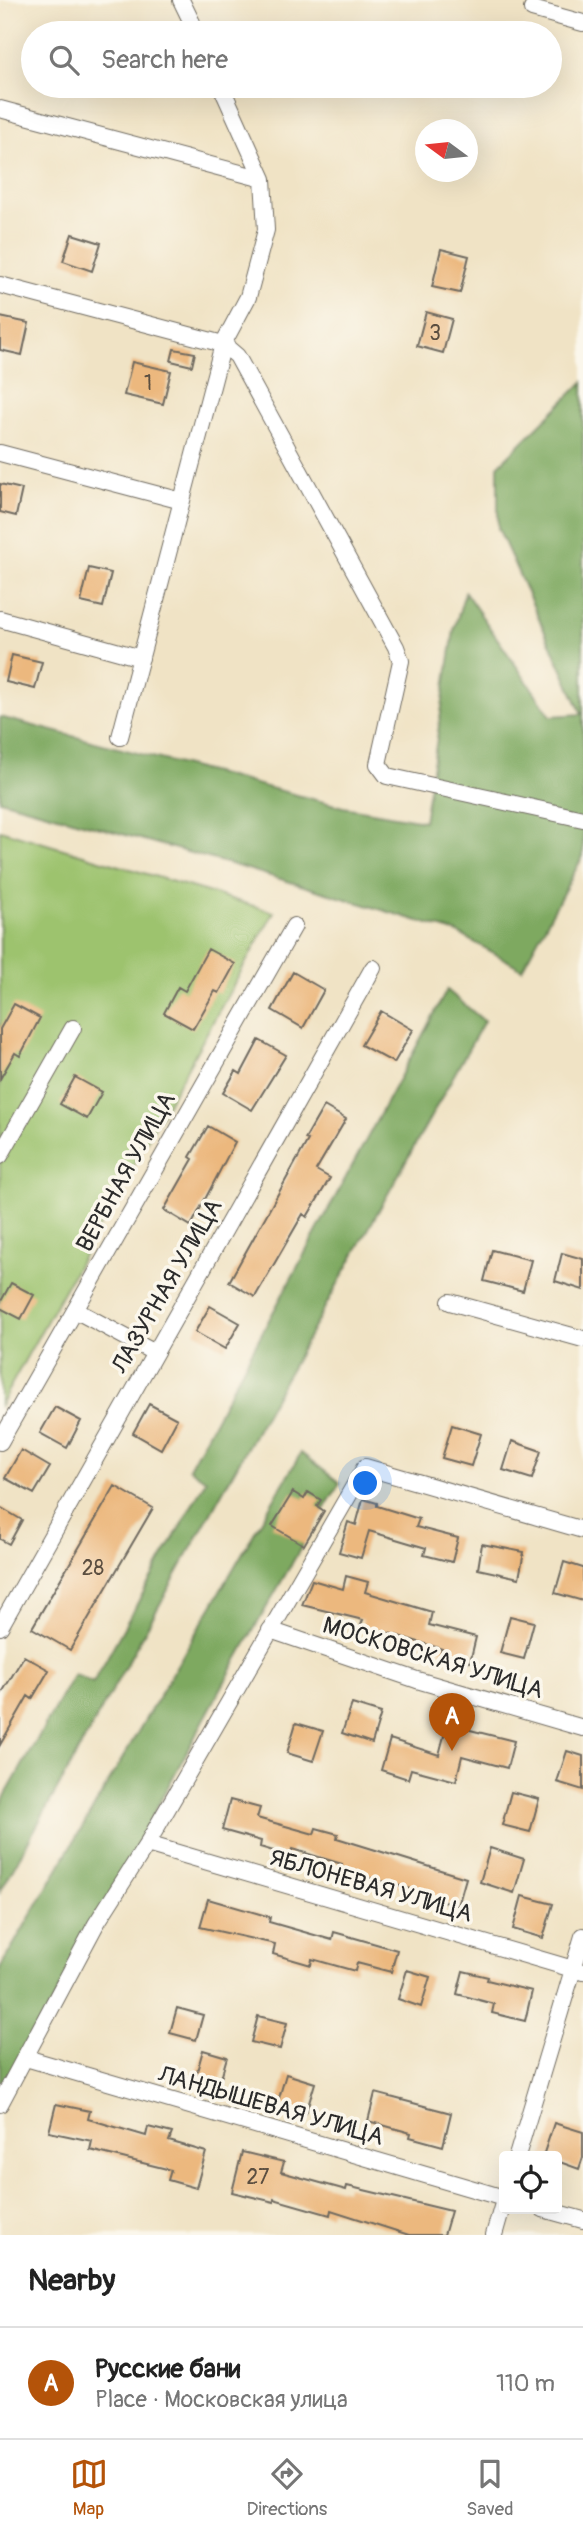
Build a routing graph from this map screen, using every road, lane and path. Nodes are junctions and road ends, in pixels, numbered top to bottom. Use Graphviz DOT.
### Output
graph roads {
  1 [pos="181,0"];
  2 [pos="532,9"];
  3 [pos="191,21"];
  4 [pos="583,23"];
  5 [pos="226,98"];
  6 [pos="0,109"];
  7 [pos="263,179"];
  8 [pos="0,285"];
  9 [pos="222,344"];
  10 [pos="0,453"];
  11 [pos="182,501"];
  12 [pos="0,619"];
  13 [pos="141,658"];
  14 [pos="120,737"];
  15 [pos="583,819"];
  16 [pos="294,926"];
  17 [pos="373,968"];
  18 [pos="73,1028"];
  19 [pos="0,1156"];
  20 [pos="450,1302"];
  21 [pos="75,1310"];
  22 [pos="583,1339"];
  23 [pos="155,1353"];
  24 [pos="0,1442"];
  25 [pos="583,1530"];
  26 [pos="0,1627"];
  27 [pos="270,1630"];
  28 [pos="583,1728"];
  29 [pos="147,1844"];
  30 [pos="583,1936"];
  31 [pos="578,1970"];
  32 [pos="26,2058"];
  33 [pos="0,2104"];
  34 [pos="519,2151"];
  35 [pos="499,2198"];
  36 [pos="500,2214"];
  37 [pos="561,2214"];
  38 [pos="583,2220"];
  39 [pos="494,2235"];
  1 -- 3 [label="street"];
  2 -- 4 [label="street"];
  5 -- 7 [label="street"];
  6 -- 7 [label="street"];
  7 -- 9 [label="street"];
  8 -- 9 [label="street"];
  9 -- 11 [label="street"];
  9 -- 15 [label="street"];
  10 -- 11 [label="street"];
  11 -- 13 [label="street"];
  12 -- 13 [label="street"];
  13 -- 14 [label="street"];
  16 -- 21 [label="street, ВЕРБНАЯ УЛИЦА"];
  17 -- 23 [label="street, ЛАЗУРНАЯ УЛИЦА"];
  18 -- 19 [label="street"];
  20 -- 22 [label="street"];
  21 -- 23 [label="street"];
  21 -- 24 [label="street, ВЕРБНАЯ УЛИЦА"];
  23 -- 26 [label="street, ЛАЗУРНАЯ УЛИЦА"];
  25 -- 27 [label="street"];
  27 -- 28 [label="street, МОСКОВСКАЯ УЛИЦА"];
  27 -- 29 [label="street"];
  29 -- 31 [label="street, ЯБЛОНЕВАЯ УЛИЦА"];
  29 -- 32 [label="street"];
  30 -- 31 [label="street"];
  31 -- 34 [label="street"];
  32 -- 33 [label="street"];
  32 -- 35 [label="street, ЛАНДЫШЕВАЯ УЛИЦА"];
  36 -- 39 [label="street"];
  37 -- 38 [label="street"];
}
